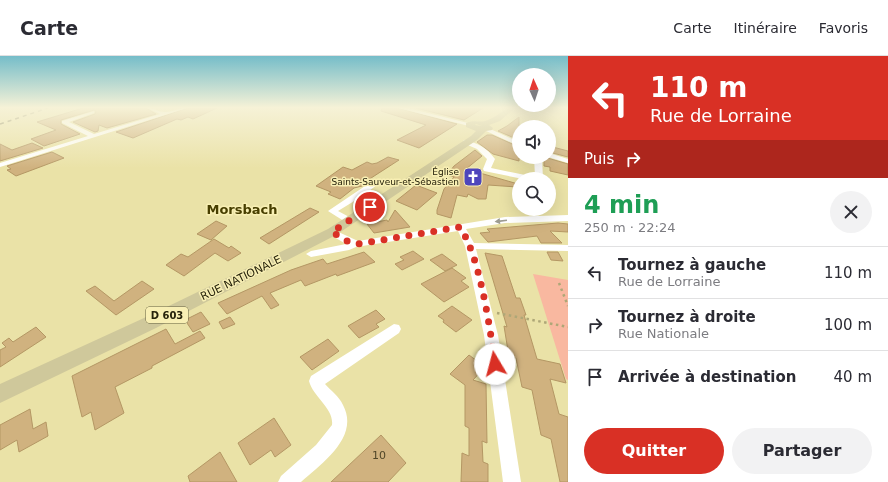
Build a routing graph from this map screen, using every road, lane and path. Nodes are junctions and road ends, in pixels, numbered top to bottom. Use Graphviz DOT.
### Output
graph roads {
  1 [pos="76,128"];
  2 [pos="120,128"];
  3 [pos="478,128"];
  4 [pos="482,129"];
  5 [pos="93,136"];
  6 [pos="467,141"];
  7 [pos="512,141"];
  8 [pos="556,157"];
  9 [pos="568,161"];
  10 [pos="0,165"];
  11 [pos="512,174"];
  12 [pos="374,184"];
  13 [pos="363,192"];
  14 [pos="382,199"];
  15 [pos="568,218"];
  16 [pos="350,221"];
  17 [pos="460,227"];
  18 [pos="332,232"];
  19 [pos="354,243"];
  20 [pos="470,246"];
  21 [pos="568,248"];
  22 [pos="311,254"];
  23 [pos="559,283"];
  24 [pos="568,306"];
  25 [pos="486,311"];
  26 [pos="568,327"];
  27 [pos="394,329"];
  28 [pos="0,394"];
  29 [pos="287,482"];
  30 [pos="512,482"];
  1 -- 5 [label="street"];
  2 -- 5 [label="street"];
  3 -- 4 [label="street"];
  4 -- 6 [label="main road, RUE NATIONALE / D 603"];
  4 -- 7 [label="street"];
  5 -- 10 [label="street"];
  6 -- 11 [label="street"];
  6 -- 14 [label="main road, RUE NATIONALE / D 603"];
  8 -- 9 [label="street"];
  12 -- 13 [label="street"];
  13 -- 14 [label="street"];
  13 -- 16 [label="street"];
  14 -- 16 [label="main road, RUE NATIONALE / D 603"];
  15 -- 17 [label="street, one-way"];
  16 -- 18 [label="main road, RUE NATIONALE / D 603"];
  17 -- 19 [label="street"];
  17 -- 20 [label="street"];
  18 -- 19 [label="street"];
  18 -- 28 [label="main road, RUE NATIONALE / D 603"];
  19 -- 22 [label="street"];
  20 -- 21 [label="street"];
  20 -- 25 [label="street"];
  23 -- 24 [label="path"];
  25 -- 26 [label="path"];
  25 -- 30 [label="street"];
  27 -- 29 [label="street"];
}
